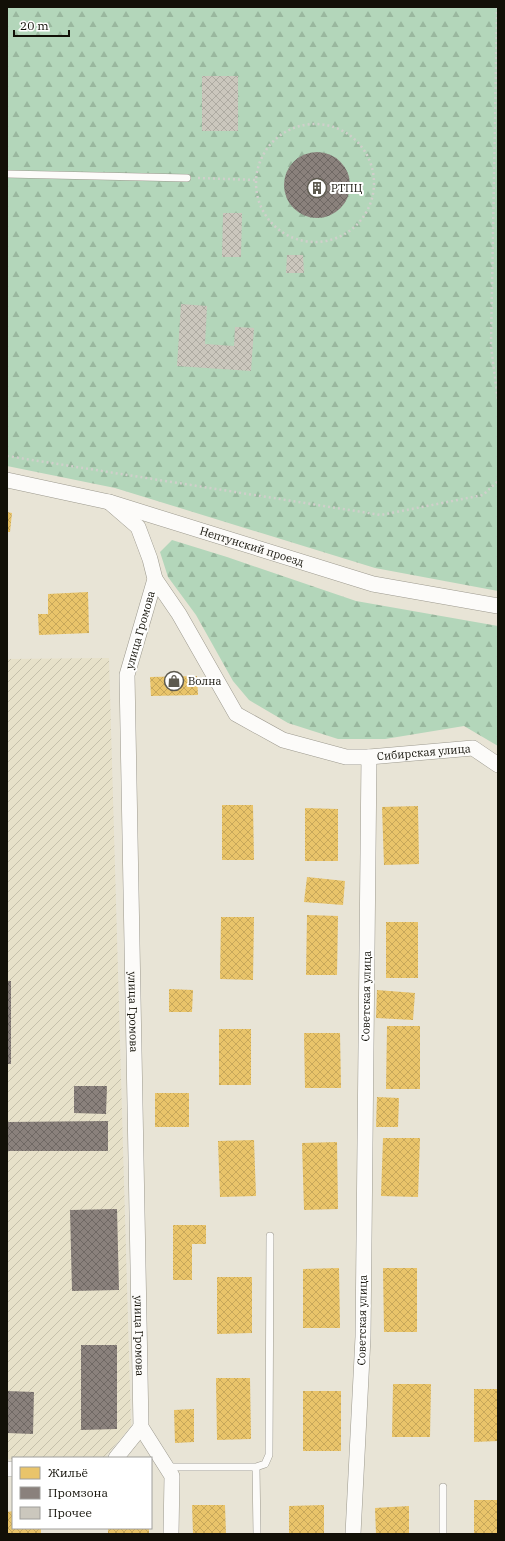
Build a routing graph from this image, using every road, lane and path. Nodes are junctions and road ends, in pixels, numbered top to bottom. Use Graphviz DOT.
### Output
graph roads {
  1 [pos="497,7"];
  2 [pos="7,174"];
  3 [pos="187,178"];
  4 [pos="256,180"];
  5 [pos="498,402"];
  6 [pos="7,456"];
  7 [pos="7,480"];
  8 [pos="498,481"];
  9 [pos="109,502"];
  10 [pos="156,579"];
  11 [pos="498,606"];
  12 [pos="369,757"];
  13 [pos="498,765"];
  14 [pos="270,1236"];
  15 [pos="141,1427"];
  16 [pos="117,1457"];
  17 [pos="152,1467"];
  18 [pos="167,1467"];
  19 [pos="256,1467"];
  20 [pos="443,1487"];
  21 [pos="171,1534"];
  22 [pos="257,1534"];
  23 [pos="353,1534"];
  24 [pos="443,1534"];
  1 -- 5 [label="path"];
  2 -- 3 [label="lane"];
  3 -- 4 [label="path"];
  4 -- 4 [label="path"];
  6 -- 8 [label="path"];
  7 -- 9 [label="street, Нептунский проезд"];
  9 -- 10 [label="street, улица Громова"];
  9 -- 11 [label="street, Нептунский проезд"];
  10 -- 12 [label="street"];
  10 -- 15 [label="street, улица Громова"];
  12 -- 13 [label="street, Сибирская улица"];
  12 -- 23 [label="street, Советская улица"];
  14 -- 19 [label="lane"];
  15 -- 16 [label="street"];
  15 -- 18 [label="street"];
  17 -- 18 [label="street"];
  18 -- 19 [label="lane"];
  18 -- 21 [label="street"];
  19 -- 22 [label="lane"];
  20 -- 24 [label="lane"];
}
